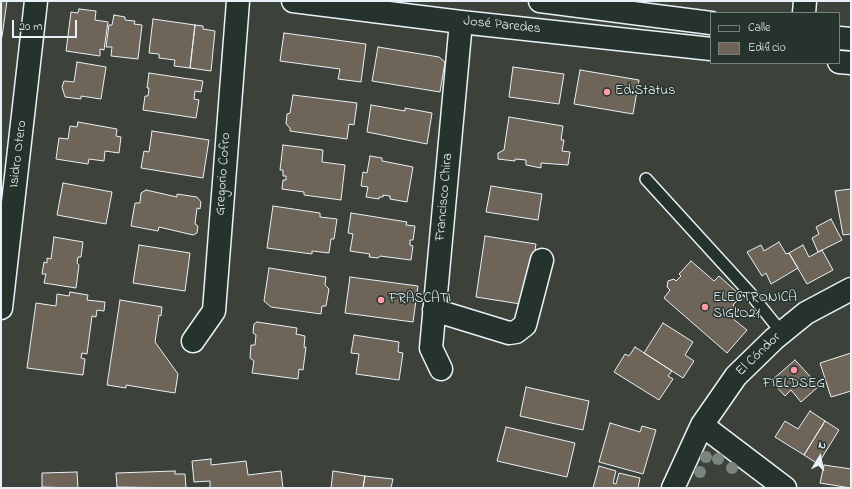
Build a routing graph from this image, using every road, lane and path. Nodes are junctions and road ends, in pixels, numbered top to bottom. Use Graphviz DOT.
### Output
graph roads {
  1 [pos="36,1"];
  2 [pos="238,1"];
  3 [pos="293,1"];
  4 [pos="540,1"];
  5 [pos="805,1"];
  6 [pos="588,4"];
  7 [pos="367,6"];
  8 [pos="804,12"];
  9 [pos="461,22"];
  10 [pos="710,23"];
  11 [pos="585,34"];
  12 [pos="840,38"];
  13 [pos="851,39"];
  14 [pos="710,49"];
  15 [pos="840,62"];
  16 [pos="851,63"];
  17 [pos="646,179"];
  18 [pos="542,260"];
  19 [pos="851,289"];
  20 [pos="1,308"];
  21 [pos="434,310"];
  22 [pos="782,333"];
  23 [pos="193,341"];
  24 [pos="441,369"];
  25 [pos="702,425"];
  26 [pos="673,488"];
  27 [pos="785,488"];
  1 -- 20 [label="street, Isidro Otero"];
  2 -- 23 [label="street, Gregorio Cofro"];
  3 -- 7 [label="street, José Paredes"];
  4 -- 6 [label="street, José Paredes"];
  5 -- 8 [label="street"];
  6 -- 10 [label="street, José Paredes"];
  6 -- 11 [label="street"];
  7 -- 9 [label="street, José Paredes"];
  9 -- 11 [label="street, José Paredes"];
  9 -- 21 [label="street, Francisco Chira"];
  11 -- 14 [label="street, José Paredes"];
  12 -- 13 [label="street"];
  15 -- 16 [label="street"];
  17 -- 22 [label="lane"];
  18 -- 21 [label="street"];
  19 -- 22 [label="street, El Cóndor"];
  21 -- 24 [label="street, Francisco Chira"];
  22 -- 25 [label="street, El Cóndor"];
  25 -- 26 [label="street, El Cóndor"];
  25 -- 27 [label="street"];
}
